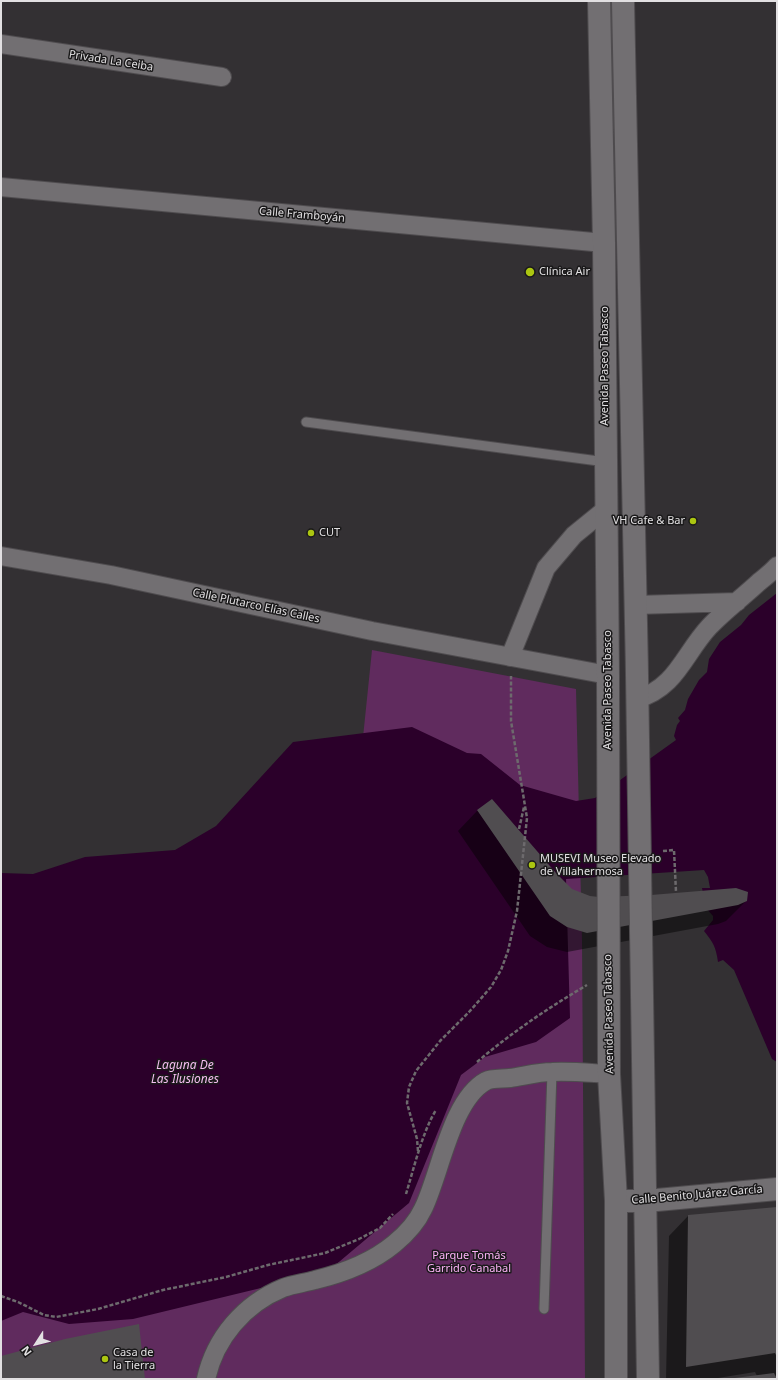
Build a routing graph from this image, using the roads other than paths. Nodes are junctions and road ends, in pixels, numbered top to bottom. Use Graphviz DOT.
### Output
graph roads {
  1 [pos="599,1"];
  2 [pos="622,1"];
  3 [pos="1,44"];
  4 [pos="222,77"];
  5 [pos="1,187"];
  6 [pos="604,243"];
  7 [pos="306,422"];
  8 [pos="606,462"];
  9 [pos="606,510"];
  10 [pos="1,556"];
  11 [pos="777,566"];
  12 [pos="737,602"];
  13 [pos="636,605"];
  14 [pos="510,657"];
  15 [pos="608,675"];
  16 [pos="637,699"];
  17 [pos="552,1072"];
  18 [pos="609,1074"];
  19 [pos="777,1189"];
  20 [pos="646,1200"];
  21 [pos="616,1201"];
  22 [pos="544,1309"];
  23 [pos="206,1379"];
  24 [pos="616,1379"];
  25 [pos="648,1379"];
  1 -- 6 [label="main road, Avenida Paseo Tabasco"];
  2 -- 13 [label="main road"];
  3 -- 4 [label="street, Privada La Ceiba"];
  5 -- 6 [label="street, Calle Framboyán"];
  6 -- 8 [label="main road, Avenida Paseo Tabasco"];
  7 -- 8 [label="lane"];
  8 -- 9 [label="main road, Avenida Paseo Tabasco"];
  9 -- 14 [label="street"];
  9 -- 15 [label="main road, Avenida Paseo Tabasco"];
  10 -- 14 [label="street, Calle Plutarco Elías Calles"];
  11 -- 12 [label="street"];
  12 -- 13 [label="street"];
  12 -- 16 [label="street"];
  13 -- 16 [label="main road"];
  14 -- 15 [label="street, Calle Plutarco Elías Calles"];
  15 -- 18 [label="main road, Avenida Paseo Tabasco"];
  16 -- 20 [label="main road"];
  17 -- 18 [label="street"];
  17 -- 22 [label="lane"];
  17 -- 23 [label="street"];
  18 -- 21 [label="main road, Avenida Paseo Tabasco"];
  19 -- 20 [label="main road, Calle Benito Juárez García"];
  20 -- 21 [label="main road, Calle Benito Juárez García"];
  20 -- 25 [label="main road"];
  21 -- 24 [label="main road, Avenida Paseo Tabasco"];
}
